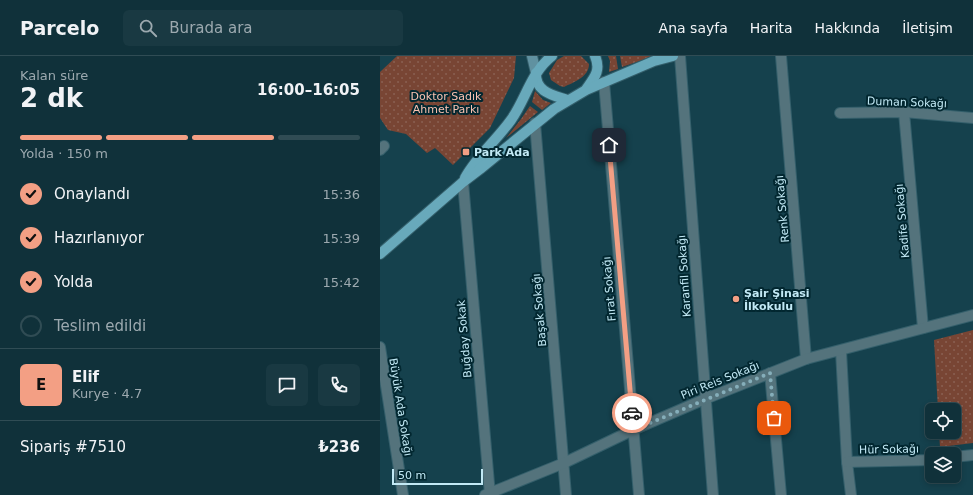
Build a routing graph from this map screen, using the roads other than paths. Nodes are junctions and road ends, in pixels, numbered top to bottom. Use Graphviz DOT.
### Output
graph roads {
  1 [pos="532,56"];
  2 [pos="552,56"];
  3 [pos="595,56"];
  4 [pos="673,56"];
  5 [pos="680,56"];
  6 [pos="781,56"];
  7 [pos="536,73"];
  8 [pos="604,82"];
  9 [pos="586,90"];
  10 [pos="567,100"];
  11 [pos="904,112"];
  12 [pos="840,113"];
  13 [pos="973,118"];
  14 [pos="535,123"];
  15 [pos="463,182"];
  16 [pos="380,254"];
  17 [pos="973,315"];
  18 [pos="923,328"];
  19 [pos="380,347"];
  20 [pos="841,351"];
  21 [pos="806,359"];
  22 [pos="770,373"];
  23 [pos="705,399"];
  24 [pos="633,430"];
  25 [pos="973,455"];
  26 [pos="961,456"];
  27 [pos="925,460"];
  28 [pos="847,462"];
  29 [pos="564,463"];
  30 [pos="488,494"];
  31 [pos="403,495"];
  32 [pos="566,495"];
  33 [pos="638,495"];
  34 [pos="713,495"];
  35 [pos="782,495"];
  36 [pos="851,495"];
  1 -- 7 [label="main road"];
  2 -- 7 [label="main road"];
  3 -- 9 [label="main road"];
  4 -- 8 [label="main road"];
  5 -- 23 [label="street, Karanfil Sokağı"];
  6 -- 21 [label="street, Renk Sokağı"];
  7 -- 10 [label="main road"];
  7 -- 15 [label="main road"];
  8 -- 9 [label="main road"];
  8 -- 24 [label="street, Fırat Sokağı"];
  9 -- 10 [label="main road"];
  10 -- 14 [label="main road"];
  11 -- 12 [label="street, Duman Sokağı"];
  11 -- 13 [label="street, Duman Sokağı"];
  11 -- 18 [label="street, Kadife Sokağı"];
  14 -- 15 [label="main road"];
  14 -- 29 [label="street, Başak Sokağı"];
  15 -- 16 [label="main road"];
  15 -- 30 [label="street, Buğday Sokak"];
  17 -- 18 [label="street, Piri Reis Sokağı"];
  18 -- 20 [label="street, Piri Reis Sokağı"];
  19 -- 31 [label="street, Büyük Ada Sokağı"];
  20 -- 21 [label="street, Piri Reis Sokağı"];
  20 -- 28 [label="street"];
  21 -- 22 [label="street, Piri Reis Sokağı"];
  22 -- 23 [label="street, Piri Reis Sokağı"];
  22 -- 35 [label="street"];
  23 -- 24 [label="street, Piri Reis Sokağı"];
  23 -- 34 [label="street, Karanfil Sokağı"];
  24 -- 29 [label="street, Piri Reis Sokağı"];
  24 -- 33 [label="street, Fırat Sokağı"];
  25 -- 26 [label="street"];
  27 -- 28 [label="street, Hür Sokağı"];
  28 -- 36 [label="street"];
  29 -- 30 [label="street, Piri Reis Sokağı"];
  29 -- 32 [label="street, Başak Sokağı"];
}
